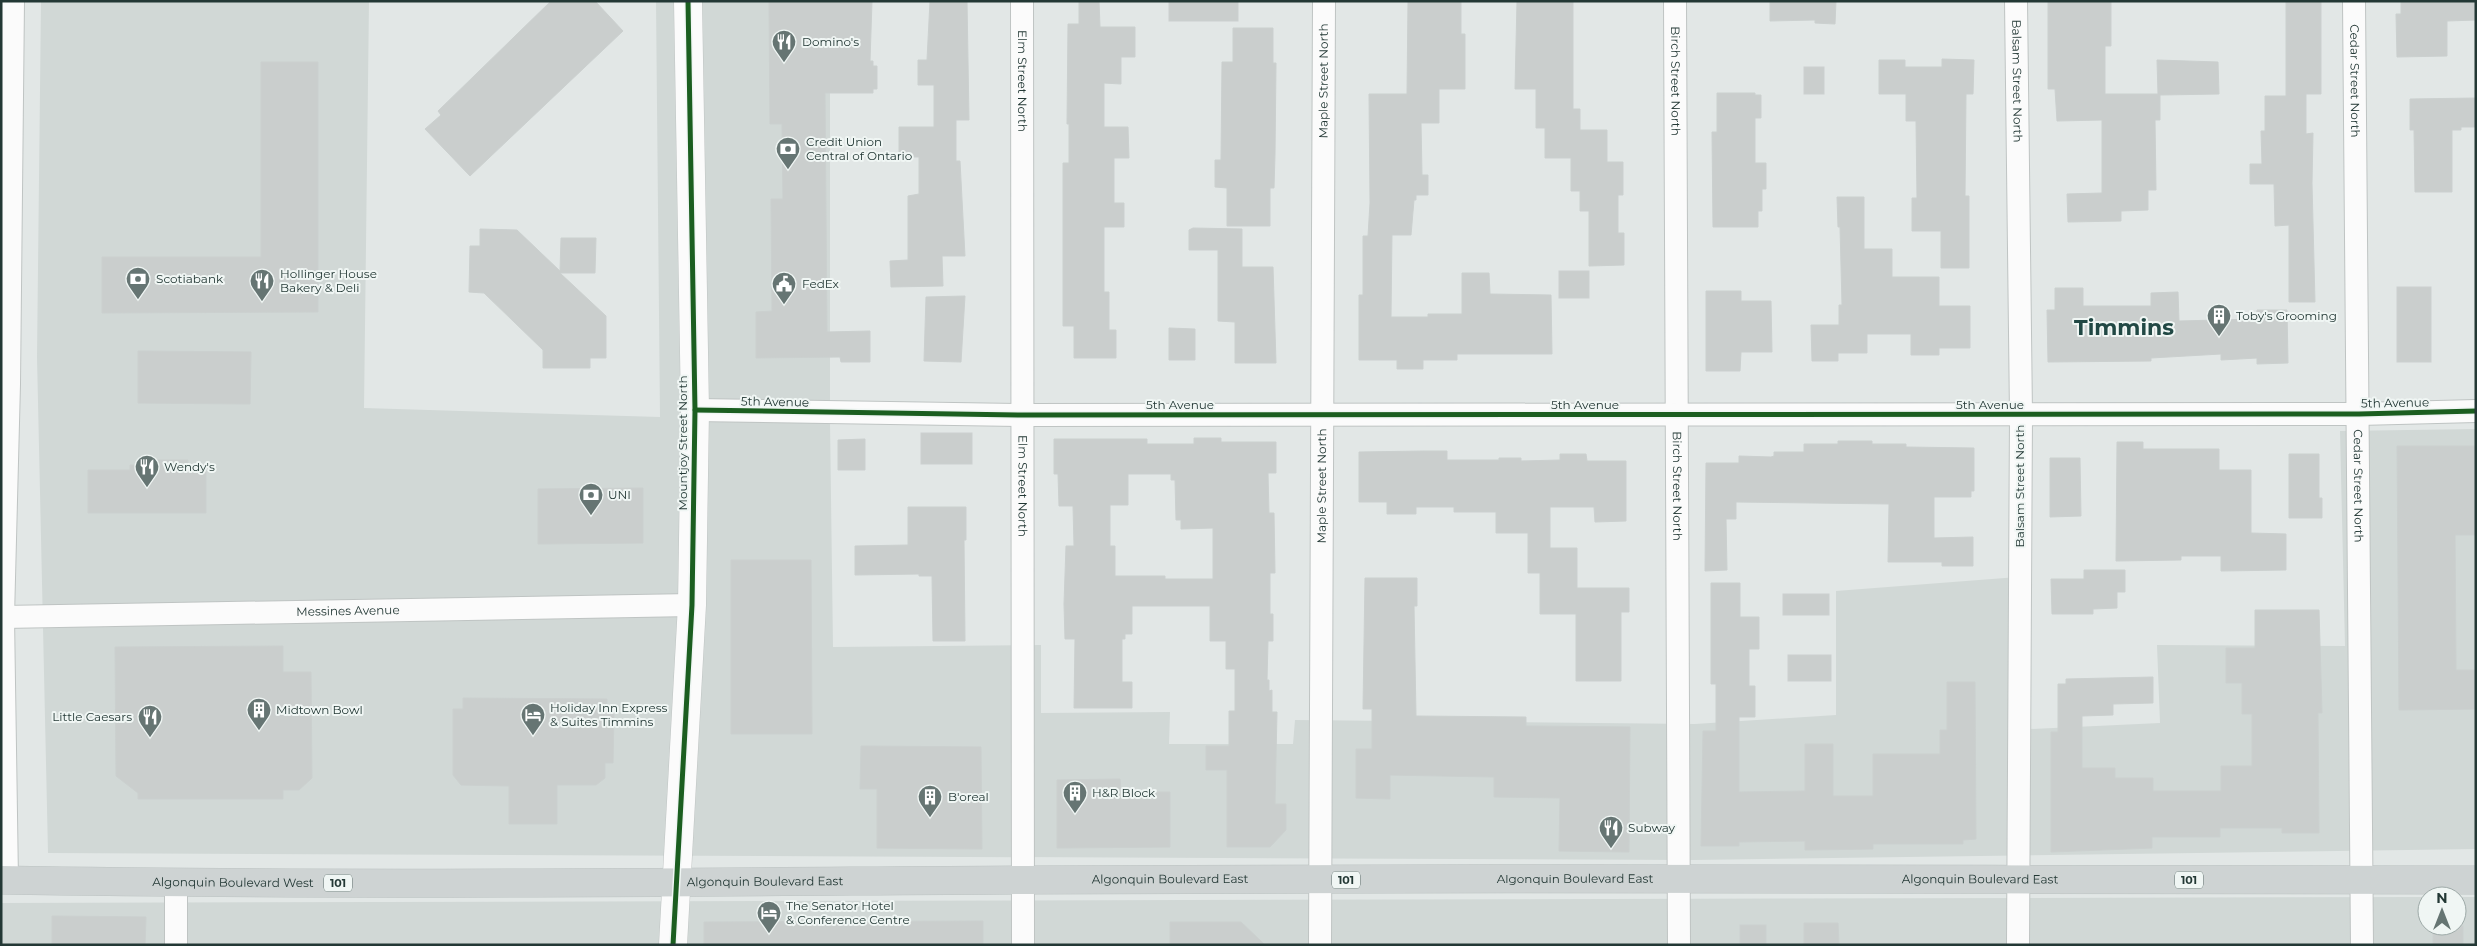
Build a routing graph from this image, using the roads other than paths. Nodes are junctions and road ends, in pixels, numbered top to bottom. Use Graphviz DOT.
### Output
graph roads {
  1 [pos="13,1"];
  2 [pos="688,1"];
  3 [pos="1022,1"];
  4 [pos="1324,1"];
  5 [pos="1674,1"];
  6 [pos="2016,1"];
  7 [pos="2354,1"];
  8 [pos="694,410"];
  9 [pos="2476,411"];
  10 [pos="2359,414"];
  11 [pos="1022,415"];
  12 [pos="1322,415"];
  13 [pos="1676,415"];
  14 [pos="2021,415"];
  15 [pos="692,605"];
  16 [pos="3,616"];
  17 [pos="4,880"];
  18 [pos="1024,880"];
  19 [pos="1320,880"];
  20 [pos="1678,880"];
  21 [pos="2017,880"];
  22 [pos="2362,880"];
  23 [pos="2476,880"];
  24 [pos="176,883"];
  25 [pos="675,884"];
  26 [pos="176,945"];
  27 [pos="673,945"];
  28 [pos="1023,945"];
  29 [pos="1320,945"];
  30 [pos="1679,945"];
  31 [pos="2018,945"];
  32 [pos="2362,945"];
  1 -- 16 [label="street"];
  2 -- 8 [label="street, Mountjoy Street North"];
  3 -- 11 [label="street, Elm Street North"];
  4 -- 12 [label="street, Maple Street North"];
  5 -- 13 [label="street, Birch Street North"];
  6 -- 14 [label="street, Balsam Street North"];
  7 -- 10 [label="street, Cedar Street North"];
  8 -- 11 [label="street, 5th Avenue"];
  8 -- 15 [label="street, Mountjoy Street North"];
  9 -- 10 [label="street, 5th Avenue"];
  10 -- 14 [label="street, 5th Avenue"];
  10 -- 22 [label="street, Cedar Street North"];
  11 -- 12 [label="street, 5th Avenue"];
  11 -- 18 [label="street, Elm Street North"];
  12 -- 13 [label="street, 5th Avenue"];
  12 -- 19 [label="street, Maple Street North"];
  13 -- 14 [label="street, 5th Avenue"];
  13 -- 20 [label="street, Birch Street North"];
  14 -- 21 [label="street, Balsam Street North"];
  15 -- 16 [label="street, Messines Avenue"];
  15 -- 25 [label="street, Mountjoy Street North"];
  16 -- 17 [label="street"];
  17 -- 24 [label="main road, Algonquin Boulevard West / 101"];
  18 -- 19 [label="main road, Algonquin Boulevard East / 101"];
  18 -- 25 [label="main road, Algonquin Boulevard East / 101"];
  18 -- 28 [label="street, Elm Street North"];
  19 -- 20 [label="main road, Algonquin Boulevard East / 101"];
  19 -- 29 [label="street, Maple Street North"];
  20 -- 21 [label="main road, Algonquin Boulevard East / 101"];
  20 -- 30 [label="street, Birch Street North"];
  21 -- 22 [label="main road, Algonquin Boulevard East / 101"];
  21 -- 31 [label="street, Balsam Street North"];
  22 -- 23 [label="main road, Algonquin Boulevard East / 101"];
  22 -- 32 [label="street, Cedar Street North"];
  24 -- 25 [label="main road, Algonquin Boulevard West / 101"];
  24 -- 26 [label="street"];
  25 -- 27 [label="street, Mountjoy Street North"];
}
